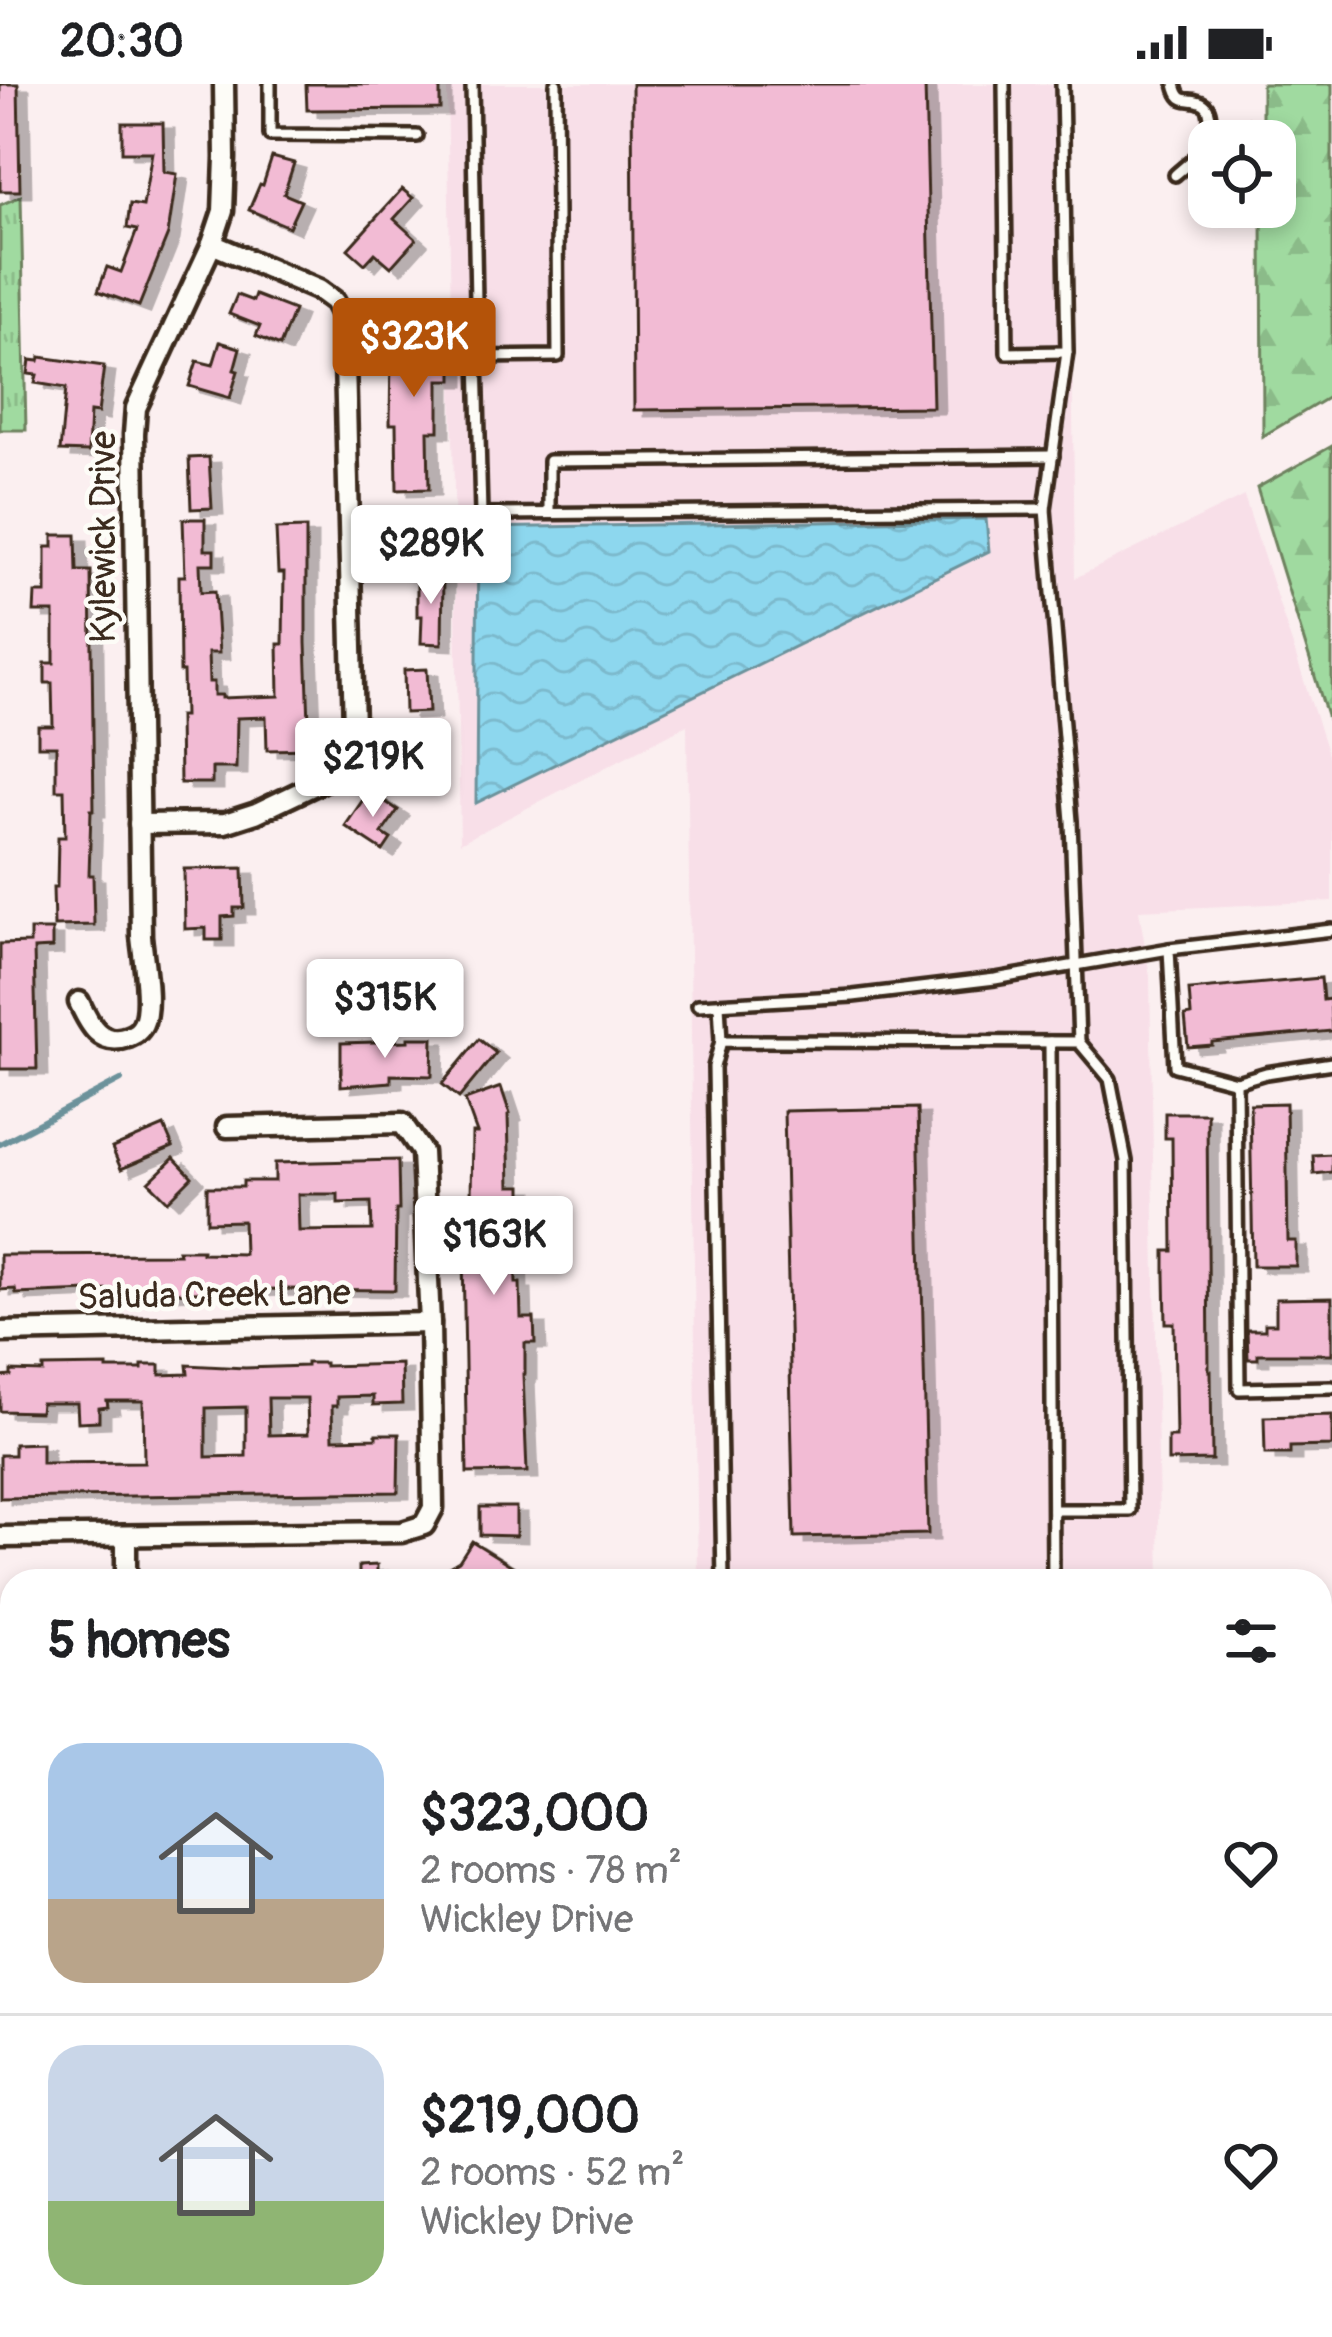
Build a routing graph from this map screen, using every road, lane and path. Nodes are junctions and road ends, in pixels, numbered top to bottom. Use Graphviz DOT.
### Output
graph roads {
  1 [pos="224,84"];
  2 [pos="270,84"];
  3 [pos="472,84"];
  4 [pos="556,84"];
  5 [pos="1004,84"];
  6 [pos="1062,84"];
  7 [pos="1174,84"];
  8 [pos="417,136"];
  9 [pos="1175,175"];
  10 [pos="212,244"];
  11 [pos="1067,352"];
  12 [pos="478,357"];
  13 [pos="1053,456"];
  14 [pos="1046,509"];
  15 [pos="549,513"];
  16 [pos="140,824"];
  17 [pos="1332,930"];
  18 [pos="1169,949"];
  19 [pos="1076,965"];
  20 [pos="79,1002"];
  21 [pos="719,1004"];
  22 [pos="698,1005"];
  23 [pos="721,1041"];
  24 [pos="1050,1042"];
  25 [pos="1079,1042"];
  26 [pos="1332,1063"];
  27 [pos="1236,1082"];
  28 [pos="227,1127"];
  29 [pos="430,1323"];
  30 [pos="0,1332"];
  31 [pos="1332,1387"];
  32 [pos="1053,1510"];
  33 [pos="0,1537"];
  34 [pos="126,1537"];
  35 [pos="126,1569"];
  36 [pos="723,1569"];
  37 [pos="1053,1569"];
  1 -- 10 [label="street, Kylewick Drive"];
  2 -- 8 [label="lane"];
  3 -- 12 [label="lane"];
  4 -- 12 [label="lane"];
  5 -- 11 [label="lane"];
  6 -- 11 [label="lane"];
  7 -- 9 [label="lane"];
  10 -- 16 [label="street, Kylewick Drive"];
  10 -- 16 [label="street"];
  11 -- 13 [label="lane"];
  12 -- 15 [label="lane"];
  13 -- 14 [label="lane"];
  13 -- 15 [label="lane"];
  14 -- 15 [label="lane"];
  14 -- 19 [label="lane"];
  16 -- 20 [label="street, Kylewick Drive"];
  17 -- 18 [label="lane"];
  18 -- 19 [label="lane"];
  18 -- 27 [label="lane"];
  19 -- 21 [label="lane"];
  19 -- 25 [label="lane"];
  21 -- 22 [label="lane"];
  21 -- 23 [label="lane"];
  23 -- 24 [label="lane"];
  23 -- 36 [label="lane"];
  24 -- 25 [label="lane"];
  24 -- 32 [label="lane"];
  25 -- 32 [label="lane"];
  26 -- 27 [label="lane"];
  27 -- 31 [label="lane"];
  28 -- 29 [label="street"];
  29 -- 30 [label="street, Saluda Creek Lane"];
  29 -- 34 [label="street"];
  32 -- 37 [label="lane"];
  33 -- 34 [label="street"];
  34 -- 35 [label="street"];
}
